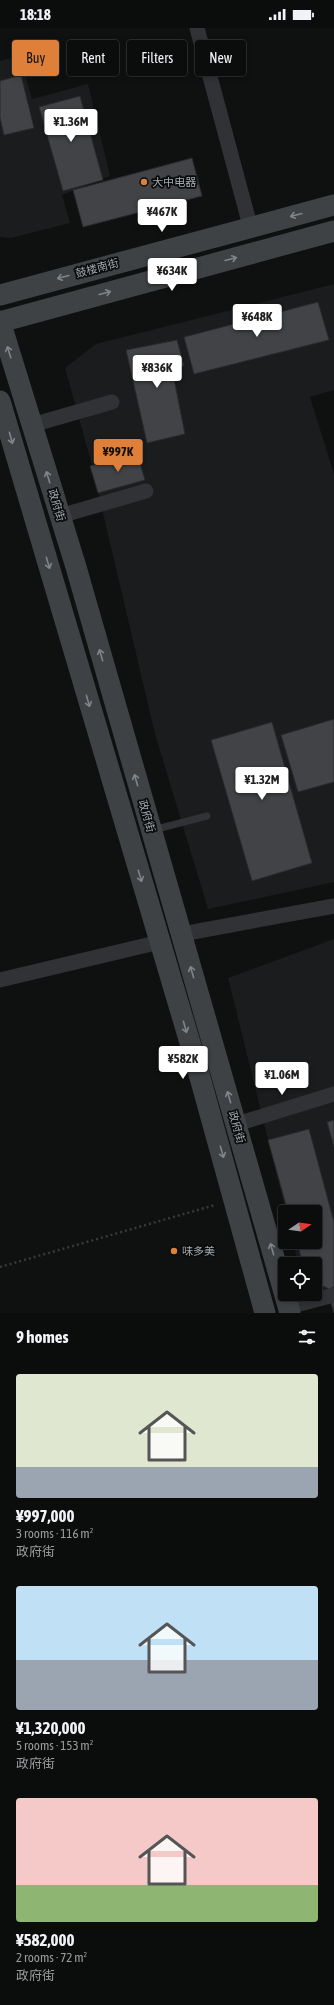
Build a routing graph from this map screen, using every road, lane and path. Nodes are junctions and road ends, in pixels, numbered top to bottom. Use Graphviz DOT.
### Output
graph roads {
  1 [pos="196,28"];
  2 [pos="334,204"];
  3 [pos="249,227"];
  4 [pos="334,231"];
  5 [pos="0,295"];
  6 [pos="0,322"];
  7 [pos="0,401"];
  8 [pos="112,402"];
  9 [pos="32,425"];
  10 [pos="146,491"];
  11 [pos="60,516"];
  12 [pos="207,816"];
  13 [pos="151,831"];
  14 [pos="334,906"];
  15 [pos="182,934"];
  16 [pos="160,942"];
  17 [pos="0,980"];
  18 [pos="334,1094"];
  19 [pos="237,1124"];
  20 [pos="235,1199"];
  21 [pos="0,1267"];
  22 [pos="334,1295"];
  23 [pos="289,1310"];
  24 [pos="266,1313"];
  1 -- 3 [label="street"];
  2 -- 3 [label="main road, 鼓楼南街, one-way"];
  3 -- 5 [label="main road, 鼓楼南街, one-way"];
  6 -- 4 [label="main road, one-way"];
  9 -- 6 [label="main road, 政府街, one-way"];
  7 -- 16 [label="main road, 政府街, one-way"];
  8 -- 9 [label="street"];
  11 -- 9 [label="main road, 政府街, one-way"];
  10 -- 11 [label="street"];
  13 -- 11 [label="main road, 政府街, one-way"];
  12 -- 13 [label="lane"];
  13 -- 15 [label="main road, 政府街"];
  14 -- 15 [label="street"];
  19 -- 15 [label="main road, 政府街, one-way"];
  16 -- 17 [label="street"];
  16 -- 20 [label="main road, 政府街, one-way"];
  18 -- 19 [label="street"];
  23 -- 19 [label="main road, 政府街, one-way"];
  20 -- 21 [label="path"];
  20 -- 24 [label="main road, 政府街"];
  22 -- 23 [label="street"];
}
